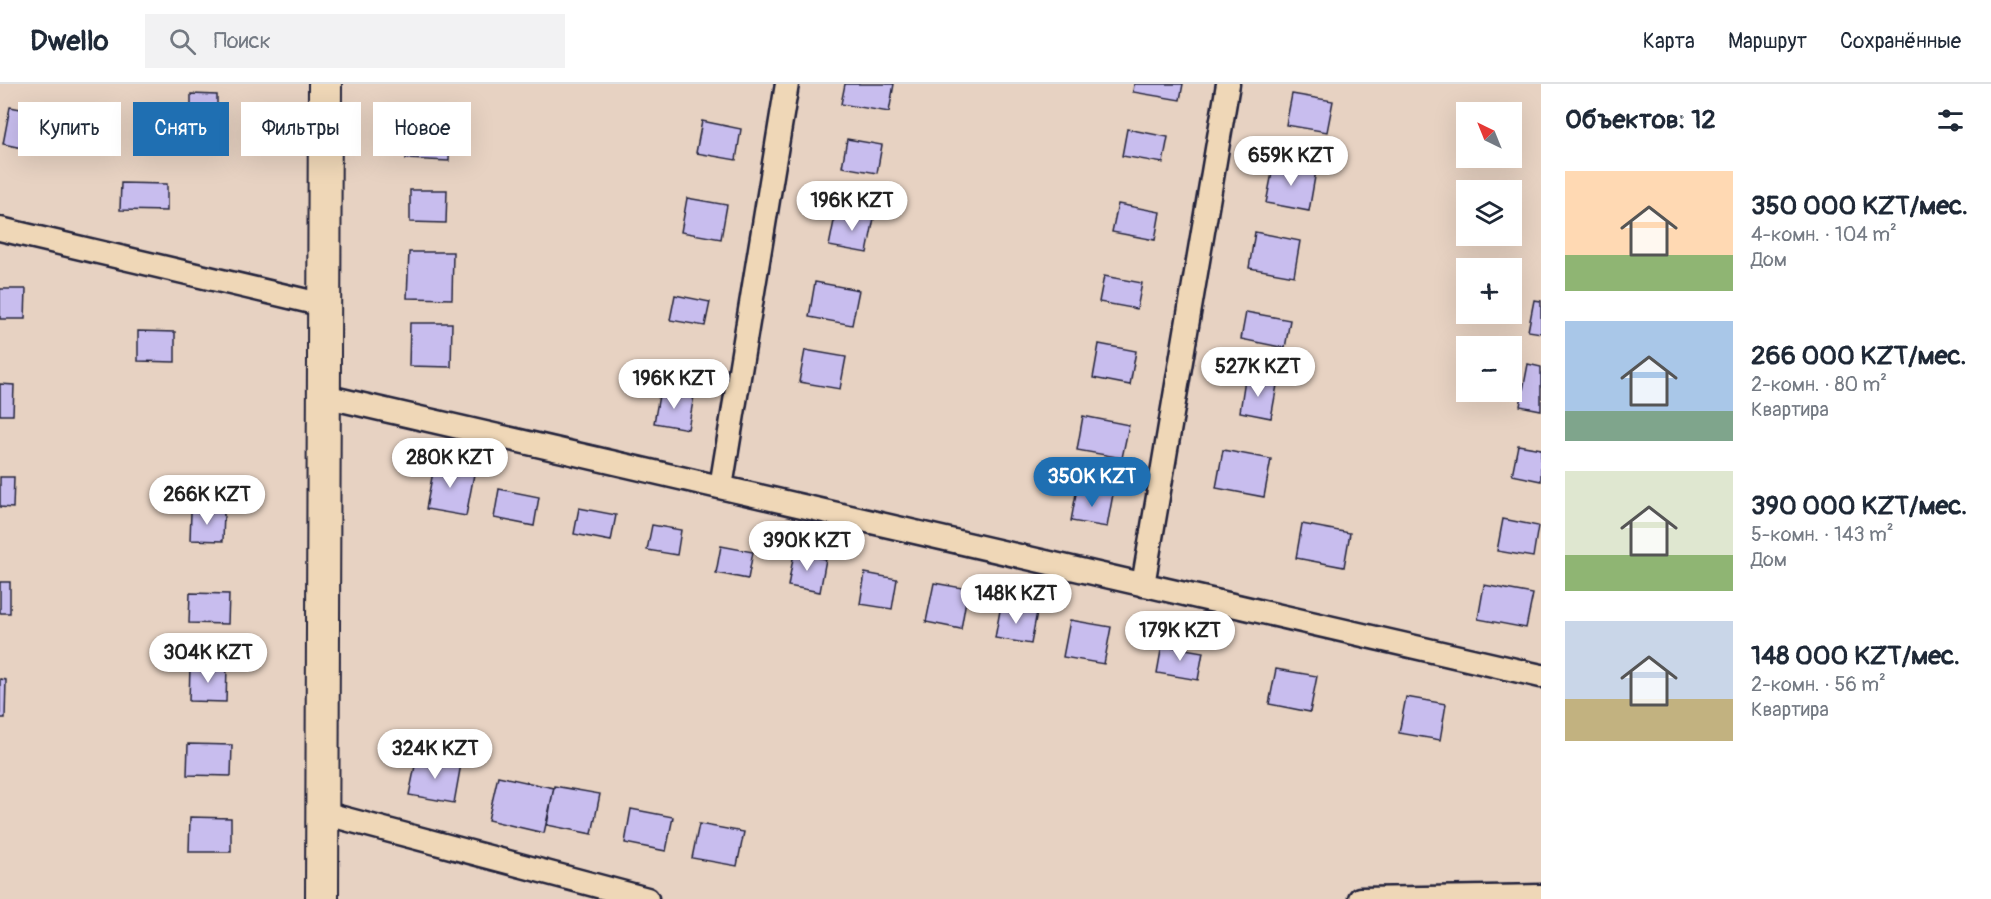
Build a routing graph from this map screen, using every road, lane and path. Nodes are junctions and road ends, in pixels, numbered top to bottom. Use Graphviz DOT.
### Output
graph roads {
  1 [pos="325,84"];
  2 [pos="787,84"];
  3 [pos="1228,84"];
  4 [pos="0,229"];
  5 [pos="324,305"];
  6 [pos="324,396"];
  7 [pos="721,487"];
  8 [pos="1143,585"];
  9 [pos="1541,676"];
  10 [pos="323,813"];
  11 [pos="1541,896"];
  12 [pos="322,899"];
  13 [pos="647,899"];
  14 [pos="1360,899"];
  1 -- 5 [label="street"];
  2 -- 7 [label="street"];
  3 -- 8 [label="street"];
  4 -- 5 [label="street"];
  5 -- 6 [label="street"];
  6 -- 7 [label="street"];
  6 -- 10 [label="street"];
  7 -- 8 [label="street"];
  8 -- 9 [label="street"];
  10 -- 12 [label="street"];
  10 -- 13 [label="street"];
  11 -- 14 [label="street"];
}
